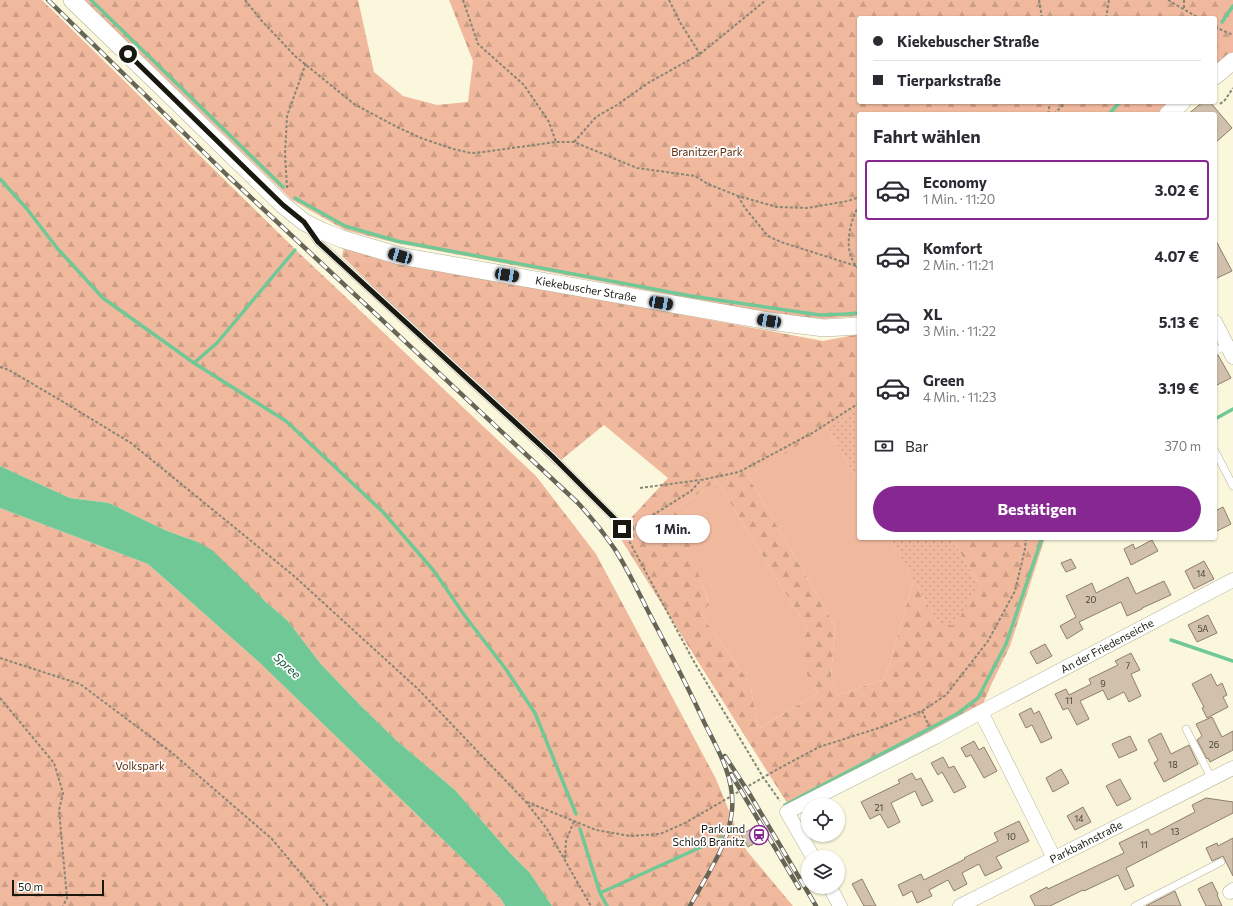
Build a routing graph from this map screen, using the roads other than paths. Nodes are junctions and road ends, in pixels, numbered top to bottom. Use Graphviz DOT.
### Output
graph roads {
  1 [pos="72,0"];
  2 [pos="1233,62"];
  3 [pos="1217,74"];
  4 [pos="1180,104"];
  5 [pos="1170,112"];
  6 [pos="304,222"];
  7 [pos="857,326"];
  8 [pos="1217,328"];
  9 [pos="1225,351"];
  10 [pos="1217,455"];
  11 [pos="1233,486"];
  12 [pos="622,529"];
  13 [pos="1233,580"];
  14 [pos="981,712"];
  15 [pos="1186,729"];
  16 [pos="1233,768"];
  17 [pos="1212,779"];
  18 [pos="809,850"];
  19 [pos="1054,858"];
  20 [pos="1221,862"];
  21 [pos="834,894"];
  22 [pos="840,906"];
  23 [pos="960,906"];
  24 [pos="1135,906"];
  1 -- 6 [label="street, Kiekebuscher Straße"];
  2 -- 3 [label="street"];
  4 -- 5 [label="street"];
  6 -- 7 [label="street, Kiekebuscher Straße"];
  6 -- 12 [label="lane"];
  8 -- 9 [label="street"];
  10 -- 11 [label="lane"];
  13 -- 14 [label="street, An der Friedenseiche"];
  14 -- 18 [label="street, An der Friedenseiche"];
  14 -- 19 [label="street"];
  15 -- 17 [label="lane"];
  16 -- 17 [label="street, Parkbahnstraße"];
  17 -- 19 [label="street, Parkbahnstraße"];
  19 -- 23 [label="street, Parkbahnstraße"];
  20 -- 24 [label="lane"];
  21 -- 22 [label="street"];
}
